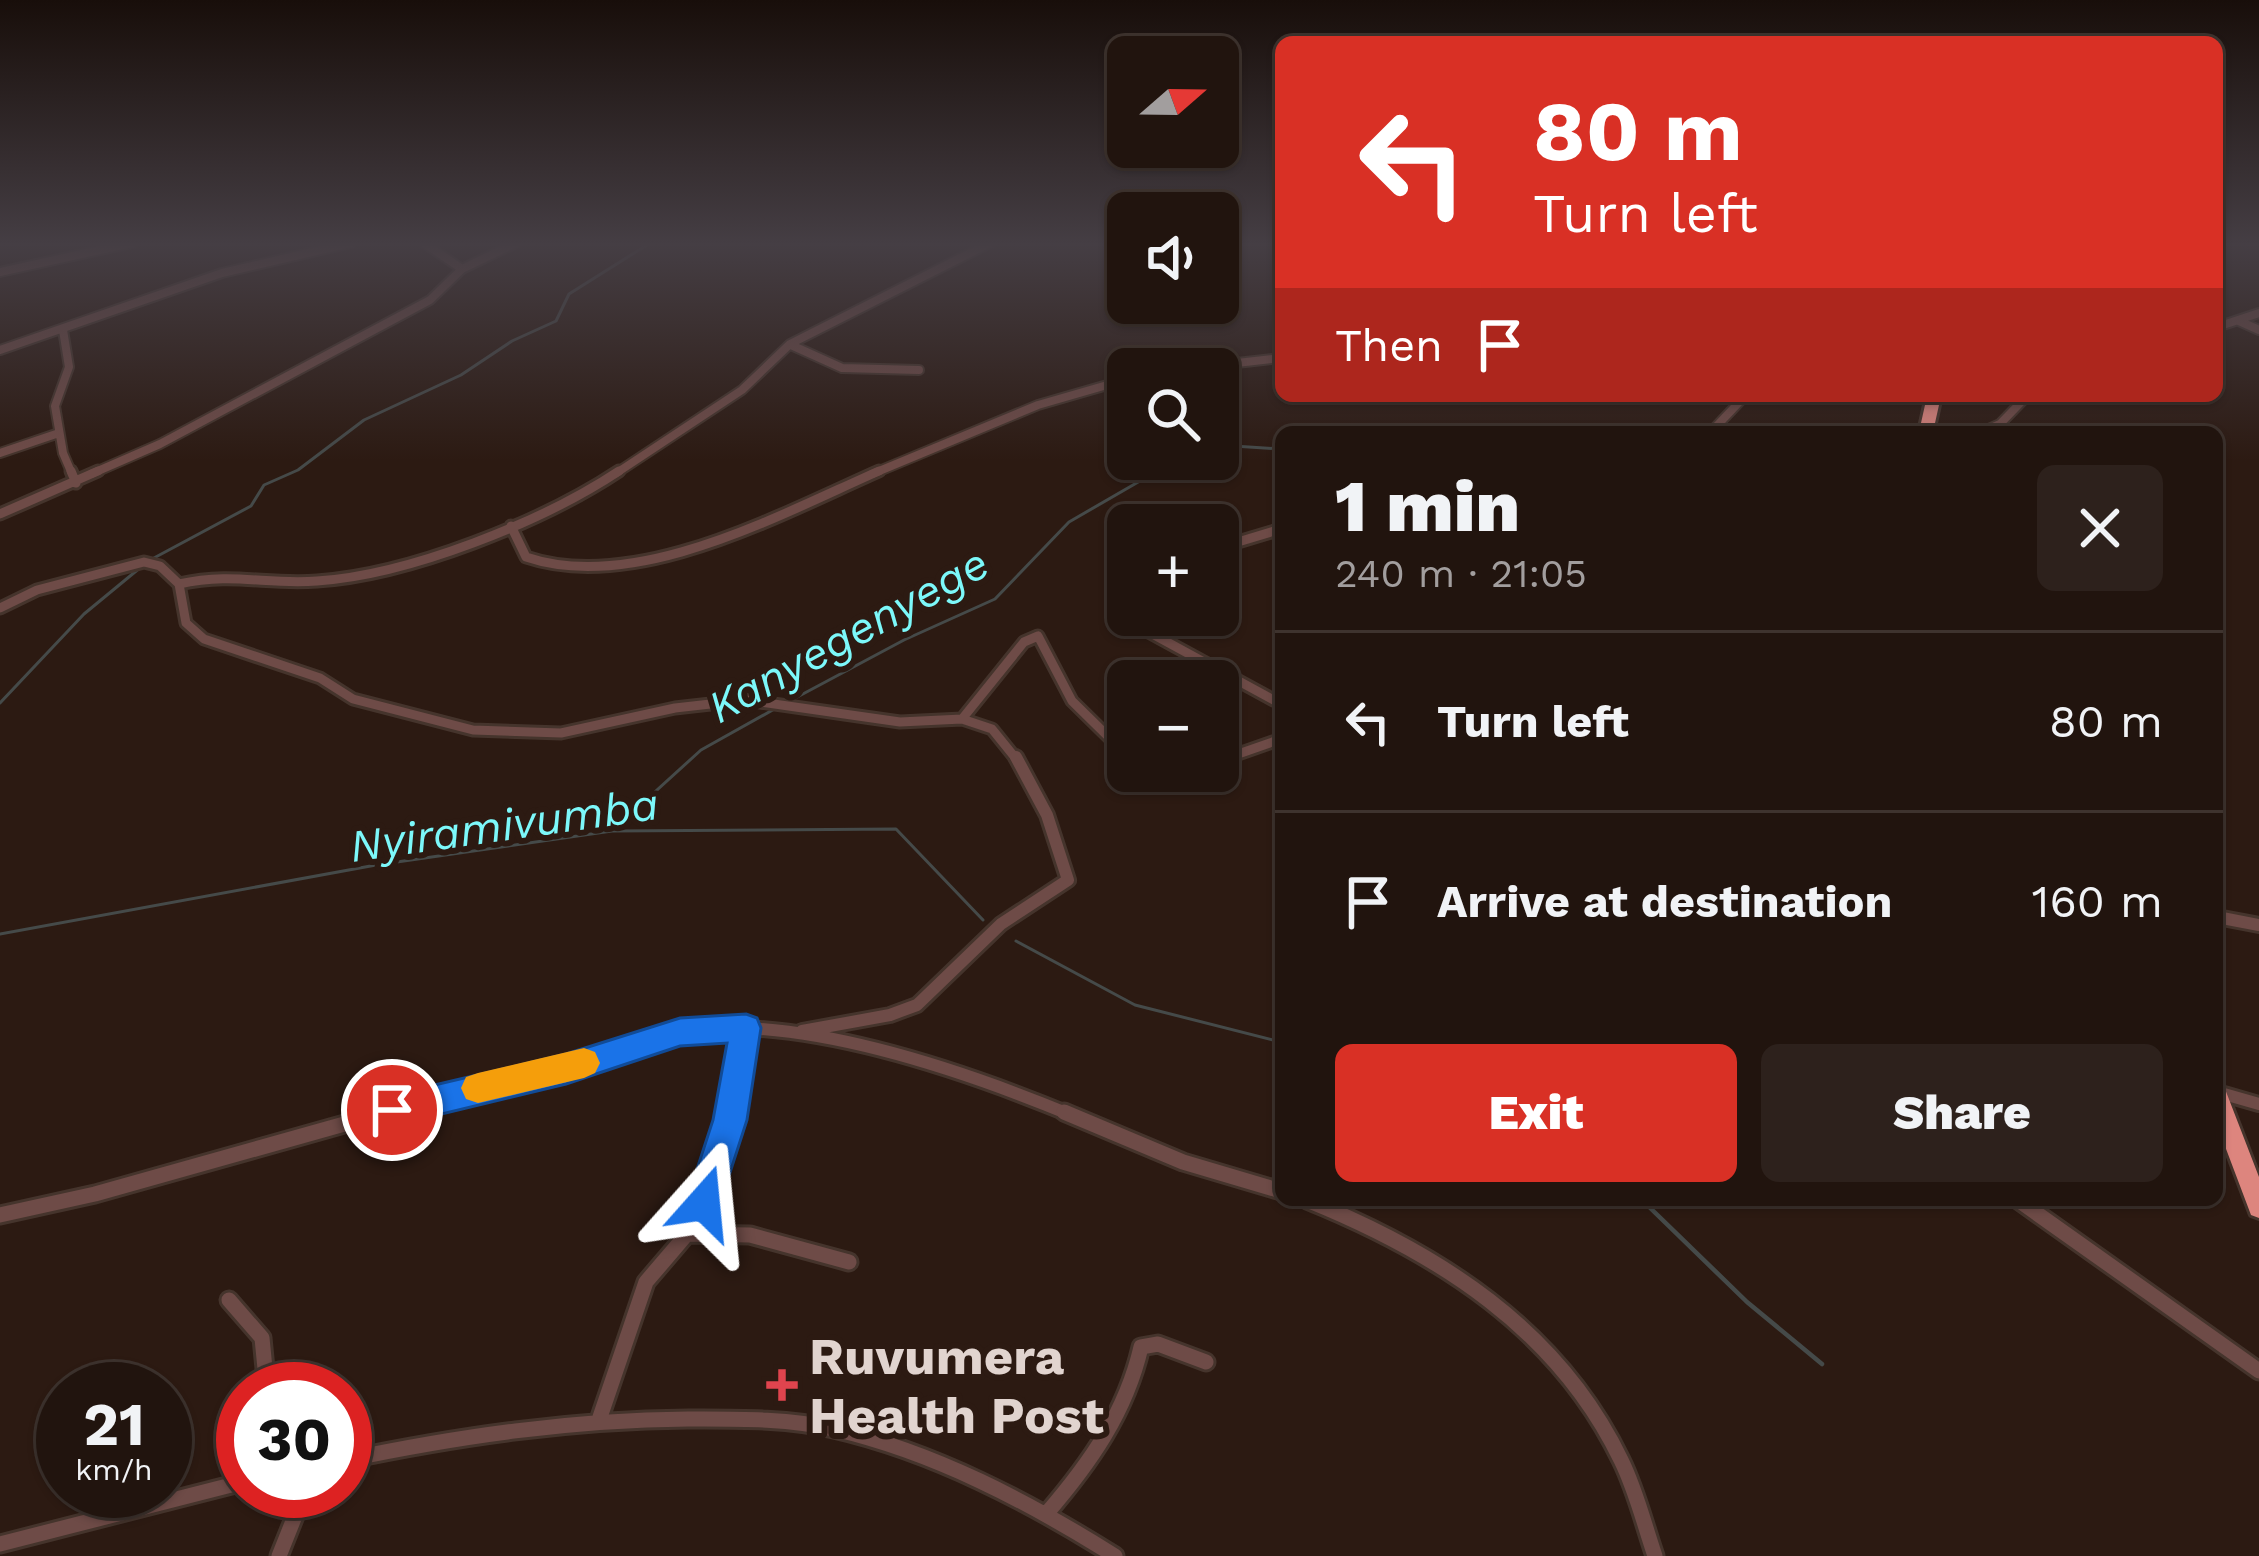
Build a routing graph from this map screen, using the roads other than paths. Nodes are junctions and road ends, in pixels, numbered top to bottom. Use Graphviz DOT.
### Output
graph roads {
  1 [pos="103,316"];
  2 [pos="401,316"];
  3 [pos="838,316"];
  4 [pos="2252,316"];
  5 [pos="2239,321"];
  6 [pos="2223,325"];
  7 [pos="63,330"];
  8 [pos="2259,330"];
  9 [pos="790,344"];
  10 [pos="0,350"];
  11 [pos="1275,359"];
  12 [pos="1239,363"];
  13 [pos="920,370"];
  14 [pos="1107,386"];
  15 [pos="1739,402"];
  16 [pos="2021,402"];
  17 [pos="1717,426"];
  18 [pos="1996,426"];
  19 [pos="59,433"];
  20 [pos="0,453"];
  21 [pos="76,483"];
  22 [pos="0,514"];
  23 [pos="511,526"];
  24 [pos="1275,531"];
  25 [pos="1239,542"];
  26 [pos="179,584"];
  27 [pos="0,608"];
  28 [pos="1156,636"];
  29 [pos="1275,701"];
  30 [pos="962,718"];
  31 [pos="1107,735"];
  32 [pos="1275,741"];
  33 [pos="1239,754"];
  34 [pos="2223,917"];
  35 [pos="2259,925"];
  36 [pos="746,1028"];
  37 [pos="802,1031"];
  38 [pos="2223,1095"];
  39 [pos="2259,1104"];
  40 [pos="2223,1110"];
  41 [pos="1275,1189"];
  42 [pos="1322,1206"];
  43 [pos="2026,1206"];
  44 [pos="2259,1208"];
  45 [pos="0,1215"];
  46 [pos="687,1234"];
  47 [pos="850,1262"];
  48 [pos="230,1300"];
  49 [pos="266,1362"];
  50 [pos="1207,1362"];
  51 [pos="2259,1371"];
  52 [pos="599,1420"];
  53 [pos="372,1454"];
  54 [pos="216,1489"];
  55 [pos="1047,1513"];
  56 [pos="294,1518"];
  57 [pos="0,1544"];
  58 [pos="279,1556"];
  59 [pos="1115,1556"];
  60 [pos="1654,1556"];
  1 -- 7 [label="street"];
  2 -- 21 [label="street"];
  3 -- 9 [label="street"];
  4 -- 5 [label="street"];
  5 -- 6 [label="street"];
  5 -- 8 [label="street"];
  7 -- 10 [label="street"];
  7 -- 19 [label="street"];
  9 -- 13 [label="street"];
  9 -- 23 [label="street"];
  11 -- 12 [label="street"];
  14 -- 23 [label="street"];
  15 -- 17 [label="street"];
  16 -- 18 [label="street"];
  19 -- 20 [label="street"];
  19 -- 21 [label="street"];
  21 -- 22 [label="street"];
  23 -- 26 [label="street"];
  24 -- 25 [label="street"];
  26 -- 27 [label="street"];
  26 -- 30 [label="street"];
  28 -- 29 [label="street"];
  30 -- 31 [label="street"];
  30 -- 37 [label="street"];
  32 -- 33 [label="street"];
  34 -- 35 [label="street"];
  36 -- 37 [label="street"];
  36 -- 45 [label="street"];
  36 -- 46 [label="street"];
  37 -- 41 [label="street"];
  38 -- 39 [label="street"];
  40 -- 44 [label="highway"];
  42 -- 60 [label="street"];
  43 -- 51 [label="street"];
  46 -- 47 [label="street"];
  46 -- 52 [label="street"];
  48 -- 49 [label="street"];
  50 -- 55 [label="street"];
  52 -- 53 [label="street"];
  52 -- 55 [label="street"];
  54 -- 57 [label="street"];
  55 -- 59 [label="street"];
  56 -- 58 [label="street"];
}
